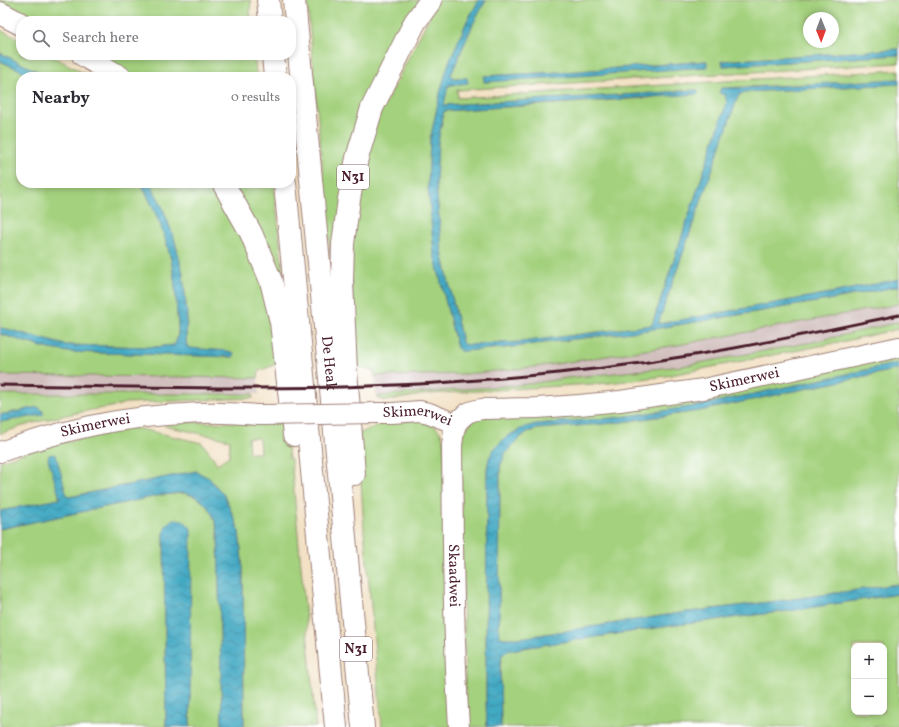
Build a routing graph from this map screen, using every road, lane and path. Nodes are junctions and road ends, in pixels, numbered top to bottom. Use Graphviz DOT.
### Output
graph roads {
  1 [pos="268,0"];
  2 [pos="294,0"];
  3 [pos="430,0"];
  4 [pos="0,13"];
  5 [pos="270,16"];
  6 [pos="296,16"];
  7 [pos="16,21"];
  8 [pos="296,21"];
  9 [pos="91,60"];
  10 [pos="273,60"];
  11 [pos="112,72"];
  12 [pos="275,72"];
  13 [pos="226,188"];
  14 [pos="285,188"];
  15 [pos="899,347"];
  16 [pos="456,424"];
  17 [pos="0,452"];
  18 [pos="348,572"];
  19 [pos="322,576"];
  20 [pos="336,727"];
  21 [pos="363,727"];
  22 [pos="459,727"];
  1 -- 5 [label="highway"];
  2 -- 6 [label="highway, De Heak / N31"];
  3 -- 18 [label="highway, N31"];
  4 -- 7 [label="highway"];
  8 -- 18 [label="highway, De Heak / N31"];
  9 -- 11 [label="highway"];
  10 -- 12 [label="highway"];
  13 -- 19 [label="highway, N31"];
  14 -- 19 [label="highway, De Heak / N31"];
  15 -- 16 [label="street, Skimerwei"];
  16 -- 17 [label="street, Skimerwei, bridge"];
  16 -- 22 [label="street, Skaadwei"];
  18 -- 21 [label="highway, De Heak / N31"];
  19 -- 20 [label="highway, De Heak / N31"];
}
